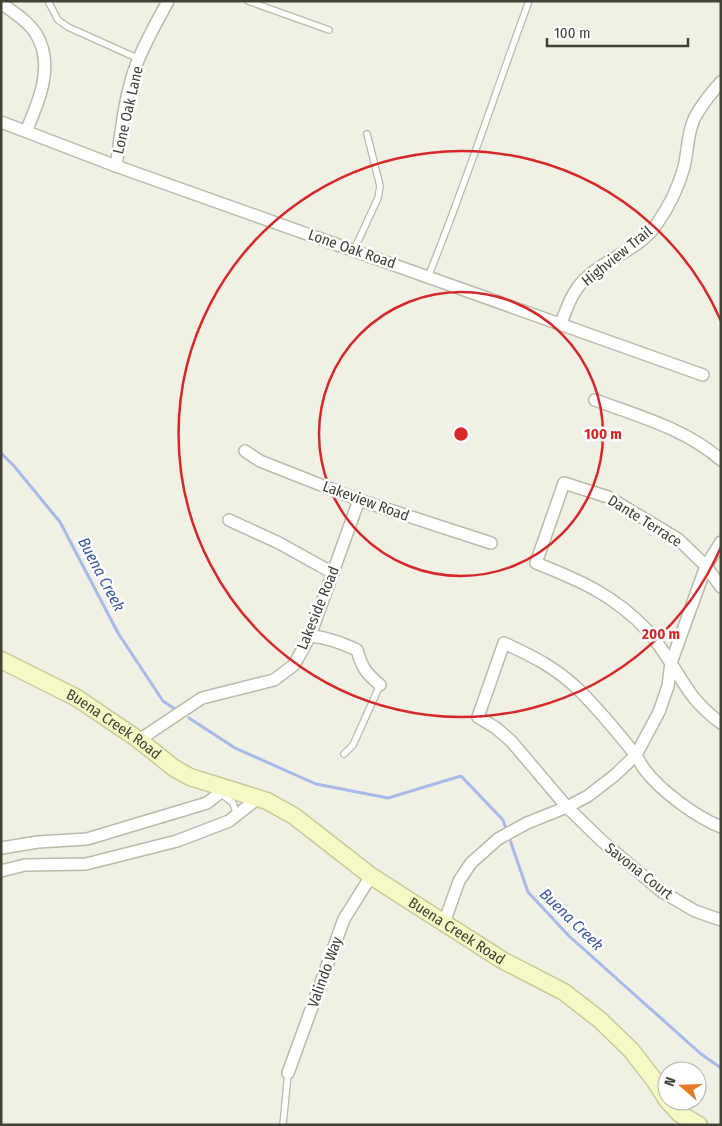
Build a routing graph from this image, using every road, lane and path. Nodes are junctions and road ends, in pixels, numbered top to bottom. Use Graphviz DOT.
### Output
graph roads {
  1 [pos="48,1"];
  2 [pos="168,1"];
  3 [pos="248,1"];
  4 [pos="529,1"];
  5 [pos="1,3"];
  6 [pos="329,30"];
  7 [pos="139,59"];
  8 [pos="721,82"];
  9 [pos="1,122"];
  10 [pos="26,131"];
  11 [pos="367,134"];
  12 [pos="116,166"];
  13 [pos="354,250"];
  14 [pos="428,277"];
  15 [pos="561,324"];
  16 [pos="703,375"];
  17 [pos="594,400"];
  18 [pos="244,451"];
  19 [pos="721,460"];
  20 [pos="359,500"];
  21 [pos="230,520"];
  22 [pos="721,542"];
  23 [pos="491,543"];
  24 [pos="706,566"];
  25 [pos="333,573"];
  26 [pos="721,587"];
  27 [pos="310,636"];
  28 [pos="1,660"];
  29 [pos="671,663"];
  30 [pos="380,685"];
  31 [pos="721,724"];
  32 [pos="139,740"];
  33 [pos="344,754"];
  34 [pos="636,755"];
  35 [pos="222,791"];
  36 [pos="257,799"];
  37 [pos="568,808"];
  38 [pos="237,816"];
  39 [pos="721,827"];
  40 [pos="1,848"];
  41 [pos="1,871"];
  42 [pos="371,876"];
  43 [pos="721,920"];
  44 [pos="444,923"];
  45 [pos="288,1073"];
  46 [pos="657,1084"];
  47 [pos="677,1111"];
  48 [pos="283,1125"];
  49 [pos="698,1125"];
  1 -- 7 [label="lane"];
  2 -- 7 [label="street, Lone Oak Lane"];
  3 -- 6 [label="lane"];
  4 -- 14 [label="lane"];
  5 -- 10 [label="street"];
  7 -- 12 [label="street, Lone Oak Lane"];
  8 -- 15 [label="street, Highview Trail"];
  9 -- 10 [label="street, Lone Oak Road"];
  10 -- 12 [label="street, Lone Oak Road"];
  11 -- 13 [label="lane"];
  12 -- 13 [label="street, Lone Oak Road"];
  13 -- 14 [label="street, Lone Oak Road"];
  14 -- 15 [label="street, Lone Oak Road"];
  15 -- 16 [label="street, Lone Oak Road"];
  17 -- 19 [label="street"];
  18 -- 20 [label="street, Lakeview Road"];
  20 -- 23 [label="street, Lakeview Road"];
  20 -- 25 [label="street, Lakeside Road"];
  21 -- 25 [label="street"];
  22 -- 24 [label="street"];
  24 -- 26 [label="street"];
  24 -- 29 [label="street"];
  24 -- 29 [label="street, Dante Terrace"];
  25 -- 27 [label="street, Lakeside Road"];
  27 -- 30 [label="street"];
  27 -- 32 [label="street, Lakeside Road"];
  28 -- 32 [label="main road, Buena Creek Road"];
  29 -- 31 [label="street"];
  29 -- 34 [label="street"];
  30 -- 33 [label="lane"];
  32 -- 35 [label="main road, Buena Creek Road"];
  34 -- 37 [label="street"];
  34 -- 37 [label="street, Savona Court"];
  34 -- 39 [label="street"];
  35 -- 36 [label="main road, Buena Creek Road"];
  35 -- 38 [label="lane"];
  35 -- 40 [label="street"];
  36 -- 38 [label="street"];
  36 -- 42 [label="main road, Buena Creek Road"];
  37 -- 43 [label="street, Savona Court"];
  37 -- 44 [label="street"];
  38 -- 41 [label="street"];
  42 -- 44 [label="main road, Buena Creek Road"];
  42 -- 45 [label="street, Valindo Way"];
  44 -- 46 [label="main road, Buena Creek Road"];
  45 -- 48 [label="lane"];
  47 -- 49 [label="main road, Buena Creek Road"];
}
